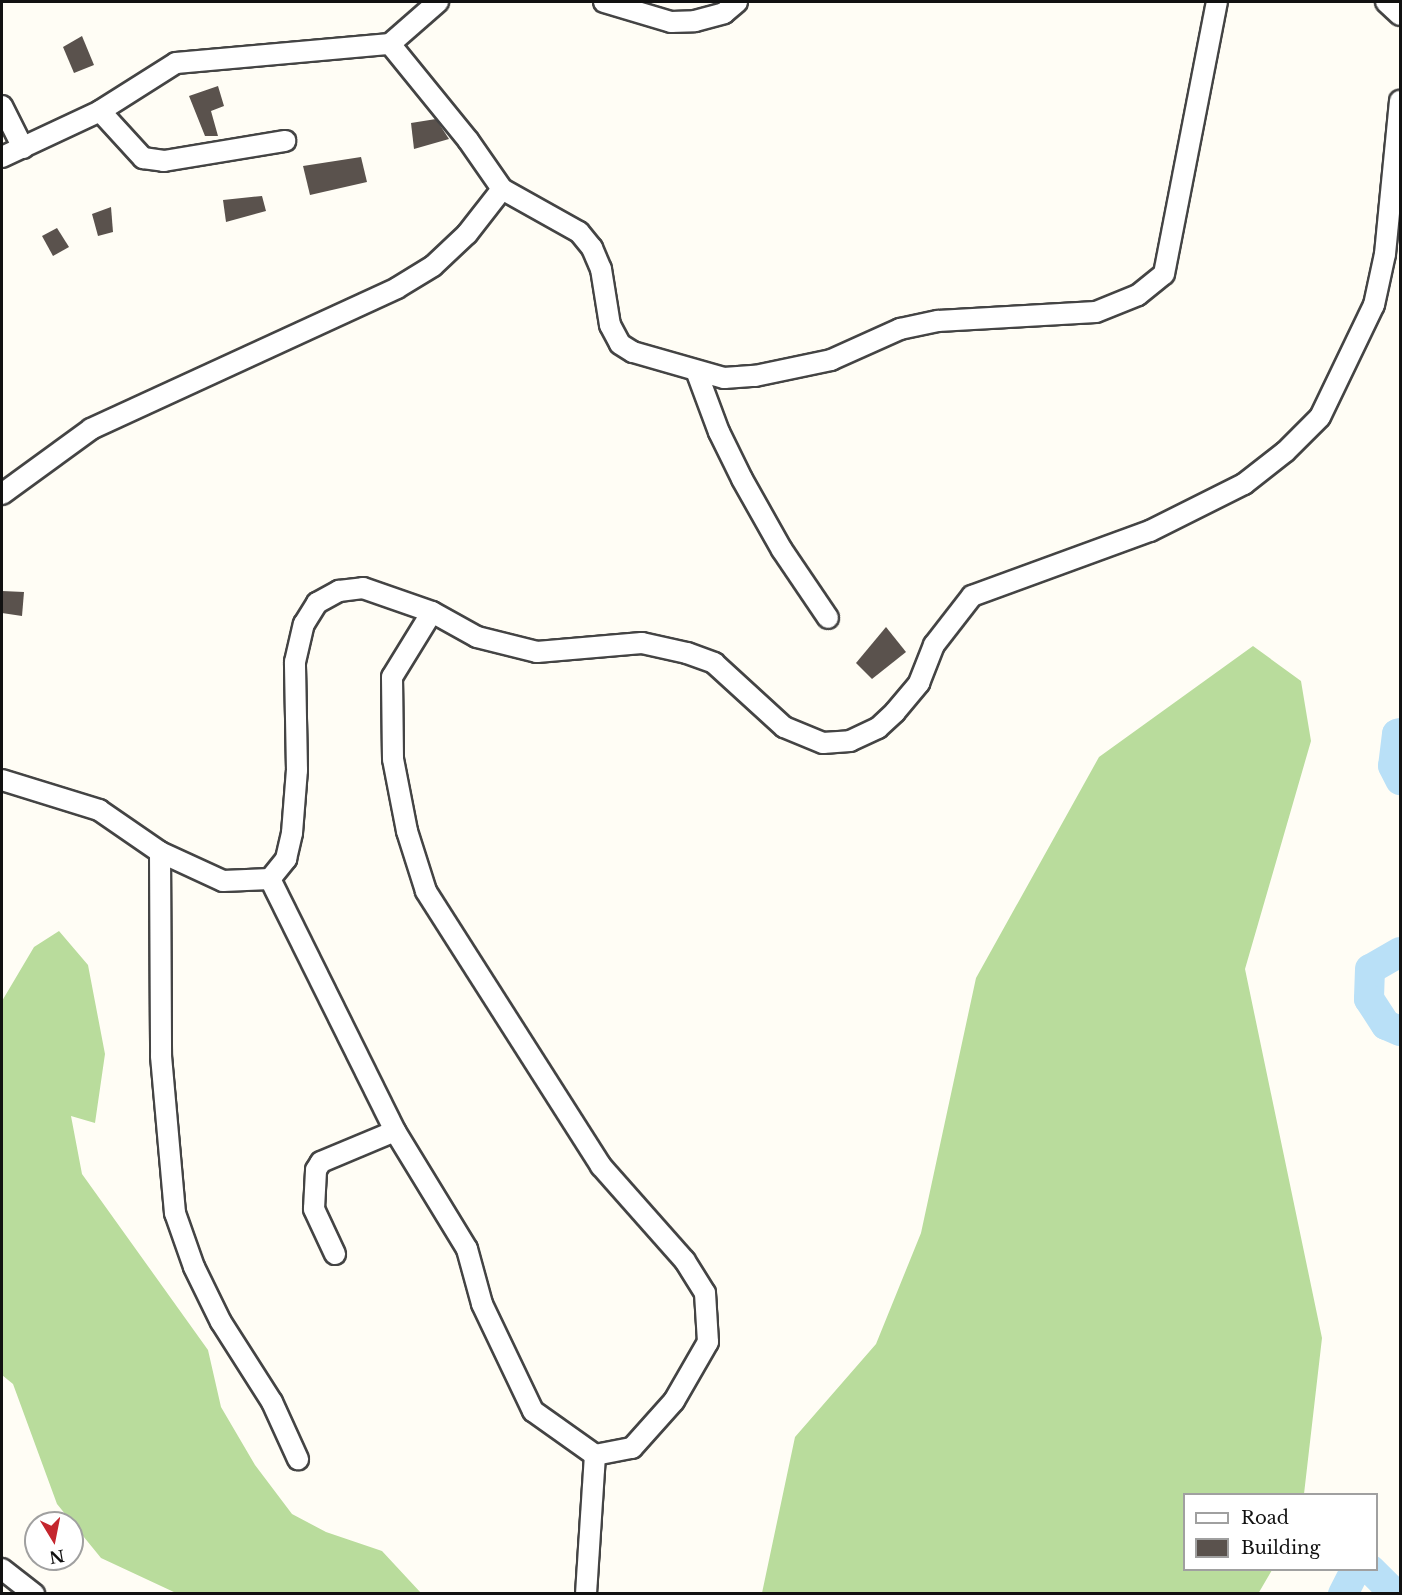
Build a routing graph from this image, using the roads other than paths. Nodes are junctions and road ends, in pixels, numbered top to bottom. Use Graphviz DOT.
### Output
graph roads {
  1 [pos="438,2"];
  2 [pos="604,2"];
  3 [pos="737,2"];
  4 [pos="1217,2"];
  5 [pos="1386,2"];
  6 [pos="1401,15"];
  7 [pos="390,44"];
  8 [pos="1401,101"];
  9 [pos="2,106"];
  10 [pos="100,111"];
  11 [pos="285,141"];
  12 [pos="23,148"];
  13 [pos="2,157"];
  14 [pos="502,189"];
  15 [pos="697,373"];
  16 [pos="2,494"];
  17 [pos="432,612"];
  18 [pos="828,618"];
  19 [pos="2,780"];
  20 [pos="160,852"];
  21 [pos="270,879"];
  22 [pos="395,1131"];
  23 [pos="335,1254"];
  24 [pos="595,1455"];
  25 [pos="298,1459"];
  26 [pos="2,1569"];
  27 [pos="34,1593"];
  28 [pos="586,1593"];
  1 -- 7 [label="street"];
  2 -- 3 [label="street"];
  4 -- 15 [label="street"];
  5 -- 6 [label="street"];
  7 -- 10 [label="street"];
  7 -- 14 [label="street"];
  8 -- 17 [label="street"];
  9 -- 12 [label="street"];
  10 -- 11 [label="street"];
  10 -- 12 [label="street"];
  12 -- 13 [label="street"];
  14 -- 15 [label="street"];
  14 -- 16 [label="street"];
  15 -- 18 [label="street"];
  17 -- 21 [label="street"];
  17 -- 24 [label="street"];
  19 -- 20 [label="street"];
  20 -- 21 [label="street"];
  20 -- 25 [label="street"];
  21 -- 22 [label="street"];
  22 -- 23 [label="street"];
  22 -- 24 [label="street"];
  24 -- 28 [label="street"];
  26 -- 27 [label="street"];
}
